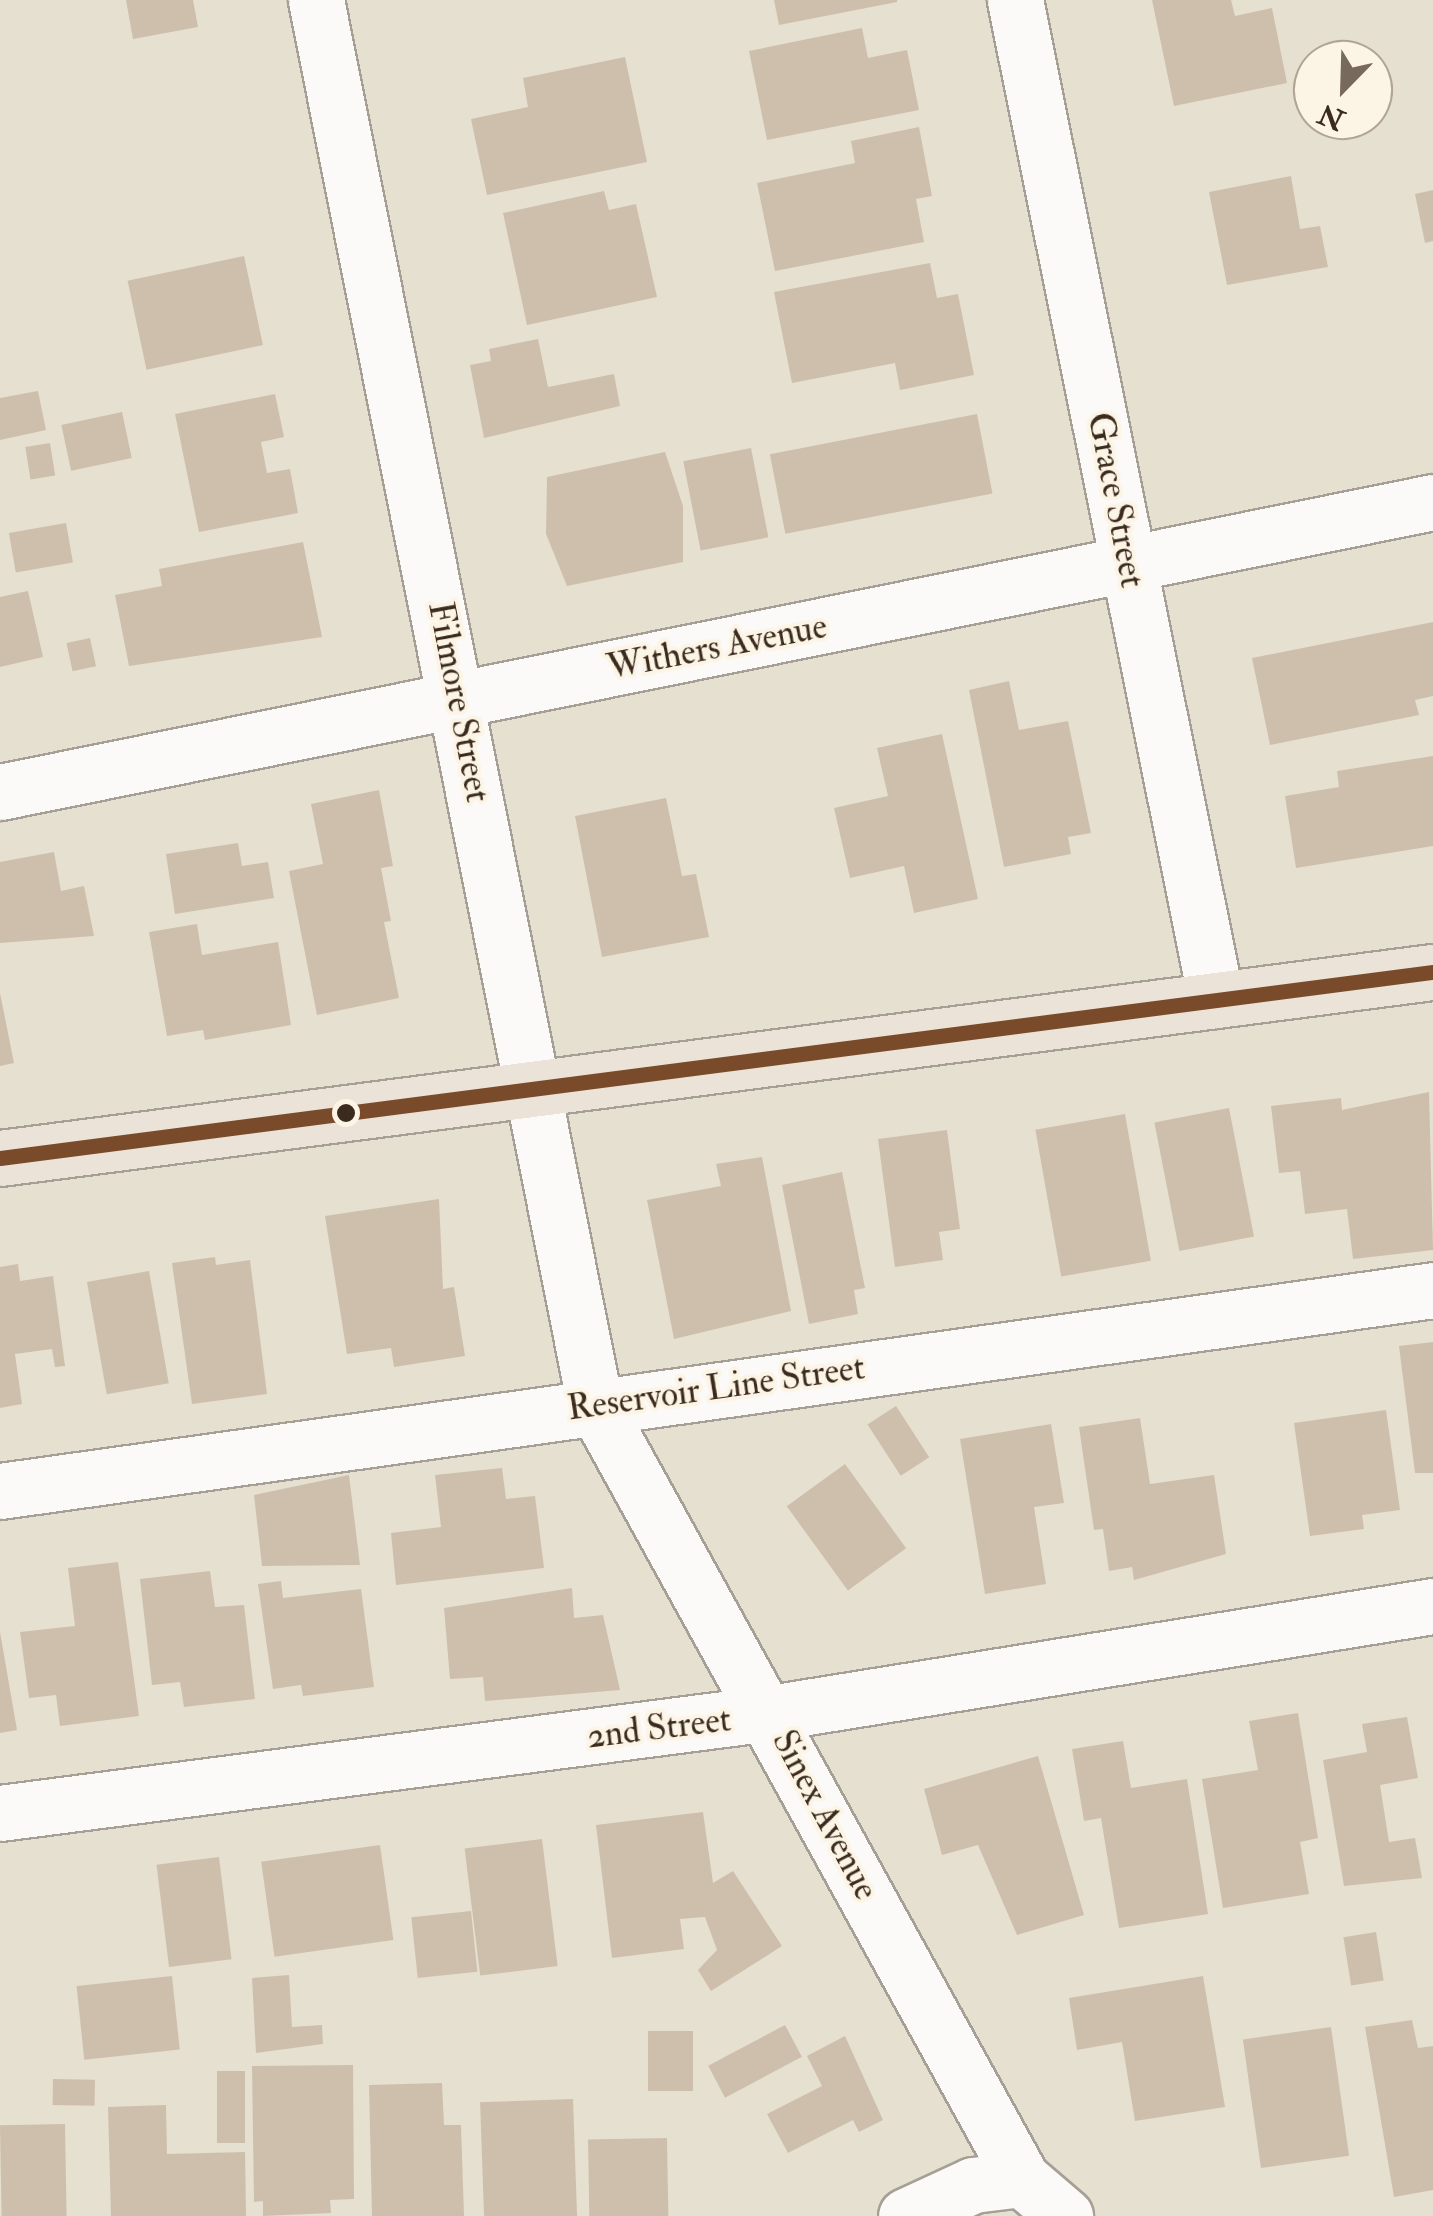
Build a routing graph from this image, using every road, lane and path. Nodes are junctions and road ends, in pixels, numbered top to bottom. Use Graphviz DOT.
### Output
graph roads {
  1 [pos="316,0"];
  2 [pos="1015,0"];
  3 [pos="1433,502"];
  4 [pos="1129,566"];
  5 [pos="460,698"];
  6 [pos="0,792"];
  7 [pos="1433,972"];
  8 [pos="1216,1000"];
  9 [pos="527,1085"];
  10 [pos="0,1158"];
  11 [pos="1433,1290"];
  12 [pos="595,1405"];
  13 [pos="0,1491"];
  14 [pos="1433,1606"];
  15 [pos="770,1713"];
  16 [pos="0,1813"];
  17 [pos="1022,2179"];
  18 [pos="906,2216"];
  19 [pos="1064,2216"];
  1 -- 5 [label="street, Filmore Street"];
  2 -- 4 [label="street, Grace Street"];
  3 -- 4 [label="street, Withers Avenue"];
  4 -- 5 [label="street, Withers Avenue"];
  4 -- 8 [label="street, Grace Street"];
  5 -- 6 [label="street, Withers Avenue"];
  5 -- 9 [label="street, Filmore Street"];
  7 -- 8 [label="main road"];
  8 -- 9 [label="main road"];
  9 -- 10 [label="main road"];
  9 -- 12 [label="street, Filmore Street"];
  11 -- 12 [label="street, Reservoir Line Street"];
  12 -- 13 [label="street, Reservoir Line Street"];
  12 -- 15 [label="street, Sinex Avenue"];
  14 -- 15 [label="street, 2nd Street"];
  15 -- 16 [label="street, 2nd Street"];
  15 -- 17 [label="street, Sinex Avenue"];
  17 -- 18 [label="street"];
  17 -- 19 [label="street, Sinex Avenue"];
}
